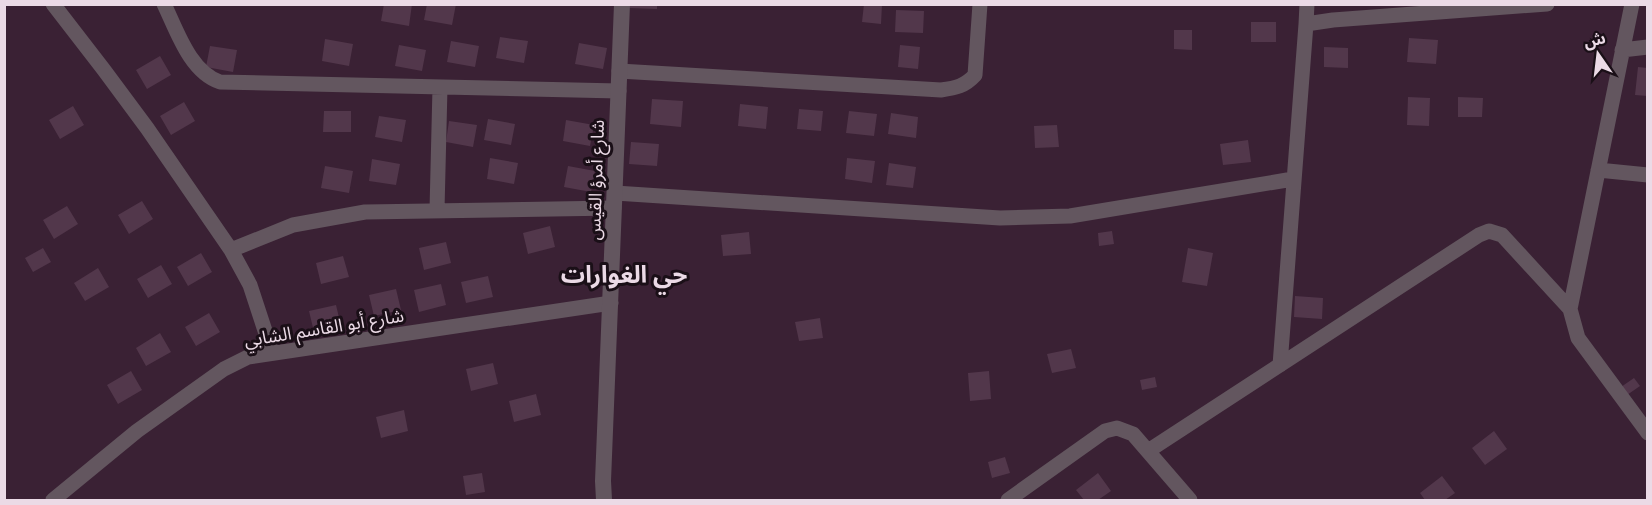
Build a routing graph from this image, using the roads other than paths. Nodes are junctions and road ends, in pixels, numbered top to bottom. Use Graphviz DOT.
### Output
graph roads {
  1 [pos="52,4"];
  2 [pos="164,4"];
  3 [pos="622,4"];
  4 [pos="980,4"];
  5 [pos="1307,4"];
  6 [pos="1547,4"];
  7 [pos="1632,4"];
  8 [pos="1306,24"];
  9 [pos="1647,47"];
  10 [pos="1622,50"];
  11 [pos="619,71"];
  12 [pos="440,87"];
  13 [pos="619,91"];
  14 [pos="1598,170"];
  15 [pos="1647,175"];
  16 [pos="1293,179"];
  17 [pos="614,200"];
  18 [pos="437,210"];
  19 [pos="231,250"];
  20 [pos="611,303"];
  21 [pos="1570,309"];
  22 [pos="272,352"];
  23 [pos="1280,365"];
  24 [pos="1647,433"];
  25 [pos="1148,451"];
  26 [pos="53,501"];
  27 [pos="604,501"];
  28 [pos="1008,501"];
  29 [pos="1190,501"];
  1 -- 19 [label="street"];
  2 -- 12 [label="street"];
  3 -- 11 [label="street, شارع أمرؤ القيس"];
  4 -- 11 [label="street"];
  5 -- 8 [label="street"];
  6 -- 8 [label="street"];
  7 -- 10 [label="street"];
  8 -- 16 [label="street"];
  9 -- 10 [label="street"];
  10 -- 14 [label="street"];
  11 -- 13 [label="street, شارع أمرؤ القيس"];
  12 -- 13 [label="street"];
  12 -- 18 [label="street"];
  13 -- 17 [label="street, شارع أمرؤ القيس"];
  14 -- 15 [label="street"];
  14 -- 21 [label="street"];
  16 -- 17 [label="street"];
  16 -- 23 [label="street"];
  17 -- 18 [label="street"];
  17 -- 20 [label="street, شارع أمرؤ القيس"];
  18 -- 19 [label="street"];
  19 -- 22 [label="street"];
  20 -- 22 [label="street, شارع أبو القاسم الشابي"];
  20 -- 27 [label="street, شارع أمرؤ القيس"];
  21 -- 23 [label="street"];
  21 -- 24 [label="street"];
  22 -- 26 [label="street, شارع أبو القاسم الشابي"];
  23 -- 25 [label="street"];
  25 -- 28 [label="street"];
  25 -- 29 [label="street"];
}
